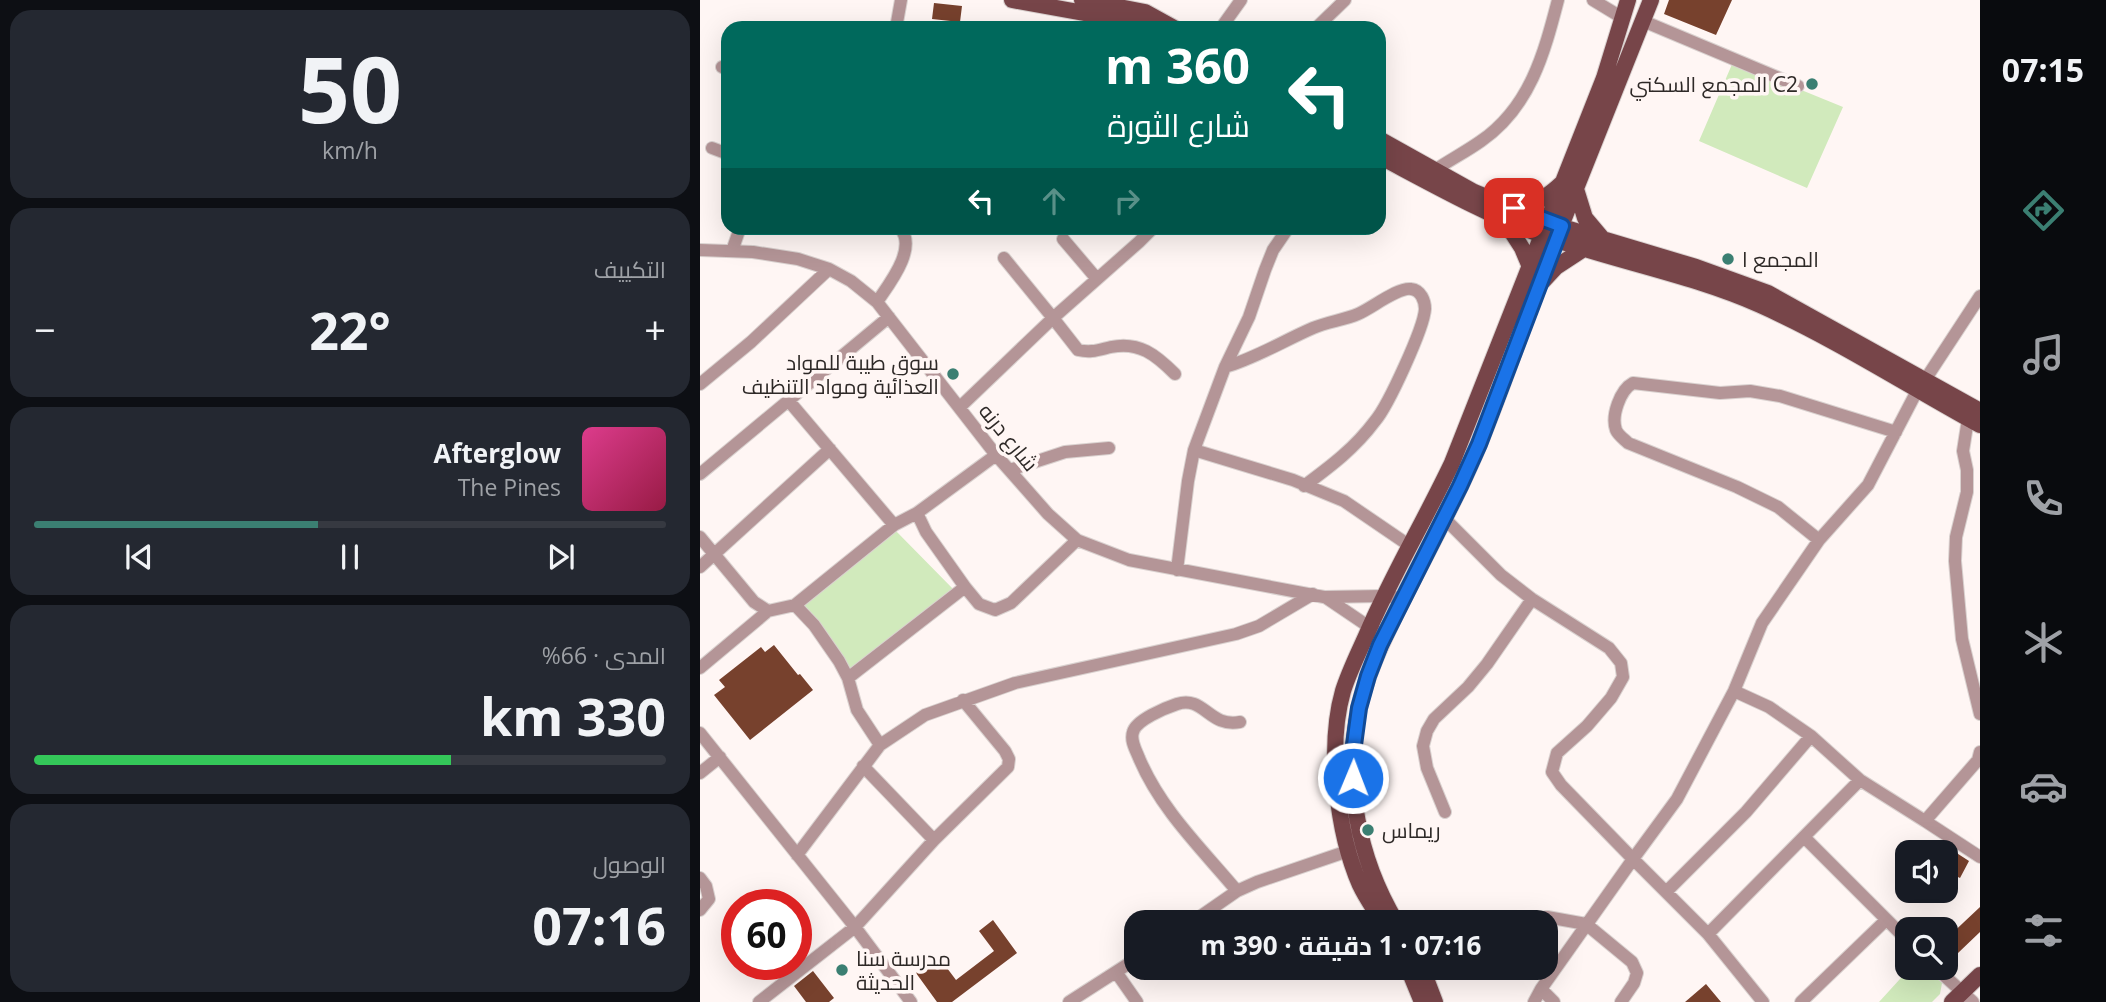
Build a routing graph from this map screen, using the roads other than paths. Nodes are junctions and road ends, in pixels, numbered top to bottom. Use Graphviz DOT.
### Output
graph roads {
  1 [pos="901,0"];
  2 [pos="1012,0"];
  3 [pos="1082,0"];
  4 [pos="1241,0"];
  5 [pos="1345,0"];
  6 [pos="1558,0"];
  7 [pos="1593,0"];
  8 [pos="1628,0"];
  9 [pos="1651,0"];
  10 [pos="1146,13"];
  11 [pos="1621,17"];
  12 [pos="1643,20"];
  13 [pos="897,21"];
  14 [pos="1226,21"];
  15 [pos="1323,21"];
  16 [pos="1798,86"];
  17 [pos="1386,143"];
  18 [pos="712,148"];
  19 [pos="721,151"];
  20 [pos="1386,159"];
  21 [pos="1435,170"];
  22 [pos="1570,185"];
  23 [pos="1509,214"];
  24 [pos="1552,231"];
  25 [pos="738,235"];
  26 [pos="904,235"];
  27 [pos="1145,235"];
  28 [pos="1283,235"];
  29 [pos="1063,239"];
  30 [pos="1602,239"];
  31 [pos="1586,248"];
  32 [pos="700,250"];
  33 [pos="732,251"];
  34 [pos="1003,258"];
  35 [pos="1530,267"];
  36 [pos="829,269"];
  37 [pos="1097,279"];
  38 [pos="1539,285"];
  39 [pos="1980,296"];
  40 [pos="1763,299"];
  41 [pos="877,302"];
  42 [pos="889,317"];
  43 [pos="1054,318"];
  44 [pos="1224,368"];
  45 [pos="1175,374"];
  46 [pos="700,384"];
  47 [pos="1921,384"];
  48 [pos="788,400"];
  49 [pos="960,407"];
  50 [pos="1976,418"];
  51 [pos="1896,432"];
  52 [pos="1109,448"];
  53 [pos="830,449"];
  54 [pos="1194,450"];
  55 [pos="996,455"];
  56 [pos="1010,470"];
  57 [pos="700,474"];
  58 [pos="1304,486"];
  59 [pos="917,513"];
  60 [pos="1444,518"];
  61 [pos="894,525"];
  62 [pos="700,537"];
  63 [pos="1077,540"];
  64 [pos="1819,541"];
  65 [pos="1409,546"];
  66 [pos="714,555"];
  67 [pos="700,567"];
  68 [pos="1177,570"];
  69 [pos="965,587"];
  70 [pos="1318,596"];
  71 [pos="1383,596"];
  72 [pos="1403,598"];
  73 [pos="1532,599"];
  74 [pos="796,605"];
  75 [pos="768,611"];
  76 [pos="1370,627"];
  77 [pos="1384,637"];
  78 [pos="700,668"];
  79 [pos="848,678"];
  80 [pos="1734,691"];
  81 [pos="963,700"];
  82 [pos="1980,714"];
  83 [pos="1240,722"];
  84 [pos="700,733"];
  85 [pos="1811,736"];
  86 [pos="880,745"];
  87 [pos="1980,752"];
  88 [pos="720,757"];
  89 [pos="863,766"];
  90 [pos="700,773"];
  91 [pos="1860,780"];
  92 [pos="1445,812"];
  93 [pos="1925,821"];
  94 [pos="1805,838"];
  95 [pos="934,840"];
  96 [pos="1348,851"];
  97 [pos="797,855"];
  98 [pos="1980,857"];
  99 [pos="1633,859"];
  100 [pos="700,878"];
  101 [pos="1237,891"];
  102 [pos="1666,892"];
  103 [pos="700,910"];
  104 [pos="1213,910"];
  105 [pos="1375,910"];
  106 [pos="1390,910"];
  107 [pos="1558,919"];
  108 [pos="1885,921"];
  109 [pos="1586,924"];
  110 [pos="855,928"];
  111 [pos="1895,930"];
  112 [pos="1708,934"];
  113 [pos="1124,967"];
  114 [pos="1116,972"];
  115 [pos="1980,975"];
  116 [pos="1413,980"];
  117 [pos="1427,980"];
  118 [pos="1946,980"];
  119 [pos="1541,989"];
  120 [pos="1962,999"];
  121 [pos="759,1002"];
  122 [pos="911,1002"];
  123 [pos="1069,1002"];
  124 [pos="1137,1002"];
  125 [pos="1422,1002"];
  126 [pos="1435,1002"];
  127 [pos="1534,1002"];
  128 [pos="1554,1002"];
  129 [pos="1621,1002"];
  130 [pos="1763,1002"];
  131 [pos="1801,1002"];
  1 -- 13 [label="street"];
  2 -- 10 [label="main road"];
  3 -- 10 [label="main road"];
  4 -- 14 [label="street"];
  5 -- 15 [label="street"];
  6 -- 21 [label="street"];
  7 -- 11 [label="street"];
  8 -- 11 [label="main road"];
  9 -- 12 [label="main road"];
  11 -- 22 [label="main road"];
  12 -- 16 [label="street"];
  12 -- 22 [label="main road"];
  17 -- 21 [label="main road"];
  18 -- 19 [label="street"];
  20 -- 23 [label="main road"];
  21 -- 23 [label="main road"];
  22 -- 23 [label="main road"];
  22 -- 24 [label="main road"];
  22 -- 30 [label="main road"];
  23 -- 24 [label="main road"];
  23 -- 35 [label="main road"];
  24 -- 30 [label="main road"];
  24 -- 31 [label="main road"];
  24 -- 35 [label="main road"];
  24 -- 38 [label="main road"];
  25 -- 33 [label="street"];
  26 -- 41 [label="street"];
  27 -- 37 [label="street"];
  28 -- 44 [label="street"];
  29 -- 37 [label="street"];
  30 -- 40 [label="main road"];
  31 -- 38 [label="main road"];
  31 -- 40 [label="main road"];
  32 -- 33 [label="street, شارع درنه"];
  33 -- 36 [label="street, شارع درنه"];
  34 -- 43 [label="street"];
  35 -- 65 [label="main road"];
  36 -- 41 [label="street, شارع درنه"];
  36 -- 46 [label="street"];
  37 -- 43 [label="street"];
  38 -- 60 [label="main road"];
  39 -- 47 [label="street"];
  40 -- 47 [label="main road"];
  41 -- 42 [label="street, شارع درنه"];
  42 -- 48 [label="street"];
  42 -- 49 [label="street, شارع درنه"];
  43 -- 45 [label="street"];
  43 -- 49 [label="street"];
  44 -- 54 [label="street"];
  44 -- 58 [label="street"];
  47 -- 50 [label="main road"];
  47 -- 51 [label="street"];
  48 -- 53 [label="street"];
  48 -- 57 [label="street"];
  49 -- 55 [label="street, شارع درنه"];
  50 -- 82 [label="street"];
  51 -- 64 [label="street"];
  51 -- 64 [label="street"];
  52 -- 56 [label="street"];
  53 -- 61 [label="street"];
  53 -- 66 [label="street"];
  54 -- 58 [label="street"];
  54 -- 68 [label="street"];
  55 -- 56 [label="street, شارع درنه"];
  55 -- 59 [label="street"];
  56 -- 63 [label="street, شارع درنه"];
  58 -- 65 [label="street"];
  59 -- 61 [label="street"];
  59 -- 69 [label="street"];
  60 -- 72 [label="main road"];
  60 -- 73 [label="street"];
  61 -- 74 [label="street"];
  62 -- 66 [label="street"];
  63 -- 68 [label="street, شارع درنه"];
  63 -- 69 [label="street"];
  64 -- 80 [label="street"];
  65 -- 71 [label="main road"];
  66 -- 67 [label="street"];
  66 -- 75 [label="street"];
  68 -- 70 [label="street, شارع درنه"];
  69 -- 79 [label="street"];
  70 -- 71 [label="street, شارع درنه"];
  70 -- 76 [label="street, شارع درنه"];
  70 -- 81 [label="street"];
  71 -- 72 [label="street, شارع درنه"];
  71 -- 76 [label="main road"];
  72 -- 77 [label="main road"];
  73 -- 92 [label="street"];
  73 -- 99 [label="street"];
  74 -- 75 [label="street"];
  74 -- 79 [label="street"];
  75 -- 78 [label="street"];
  76 -- 77 [label="street, شارع درنه"];
  76 -- 96 [label="main road"];
  77 -- 106 [label="main road"];
  79 -- 86 [label="street"];
  80 -- 85 [label="street"];
  80 -- 99 [label="street"];
  81 -- 86 [label="street"];
  81 -- 95 [label="street"];
  83 -- 101 [label="street"];
  84 -- 88 [label="street"];
  85 -- 91 [label="street"];
  85 -- 102 [label="street"];
  86 -- 89 [label="street"];
  87 -- 93 [label="street"];
  88 -- 90 [label="street"];
  88 -- 97 [label="street"];
  89 -- 95 [label="street"];
  89 -- 97 [label="street"];
  91 -- 93 [label="street"];
  91 -- 94 [label="street"];
  93 -- 98 [label="street"];
  94 -- 108 [label="street"];
  94 -- 112 [label="street"];
  95 -- 110 [label="street"];
  96 -- 101 [label="street"];
  96 -- 105 [label="main road"];
  97 -- 110 [label="street"];
  99 -- 102 [label="street"];
  99 -- 109 [label="street"];
  100 -- 103 [label="street"];
  101 -- 104 [label="street"];
  102 -- 112 [label="street"];
  107 -- 109 [label="street"];
  108 -- 111 [label="street"];
  108 -- 131 [label="street"];
  109 -- 119 [label="street"];
  109 -- 129 [label="street"];
  110 -- 121 [label="street"];
  110 -- 122 [label="street"];
  112 -- 130 [label="street"];
  113 -- 114 [label="street"];
  114 -- 123 [label="street"];
  114 -- 124 [label="street"];
  115 -- 120 [label="main road"];
  116 -- 125 [label="main road"];
  117 -- 126 [label="main road"];
  118 -- 120 [label="street"];
  119 -- 127 [label="street"];
  119 -- 128 [label="street"];
}
